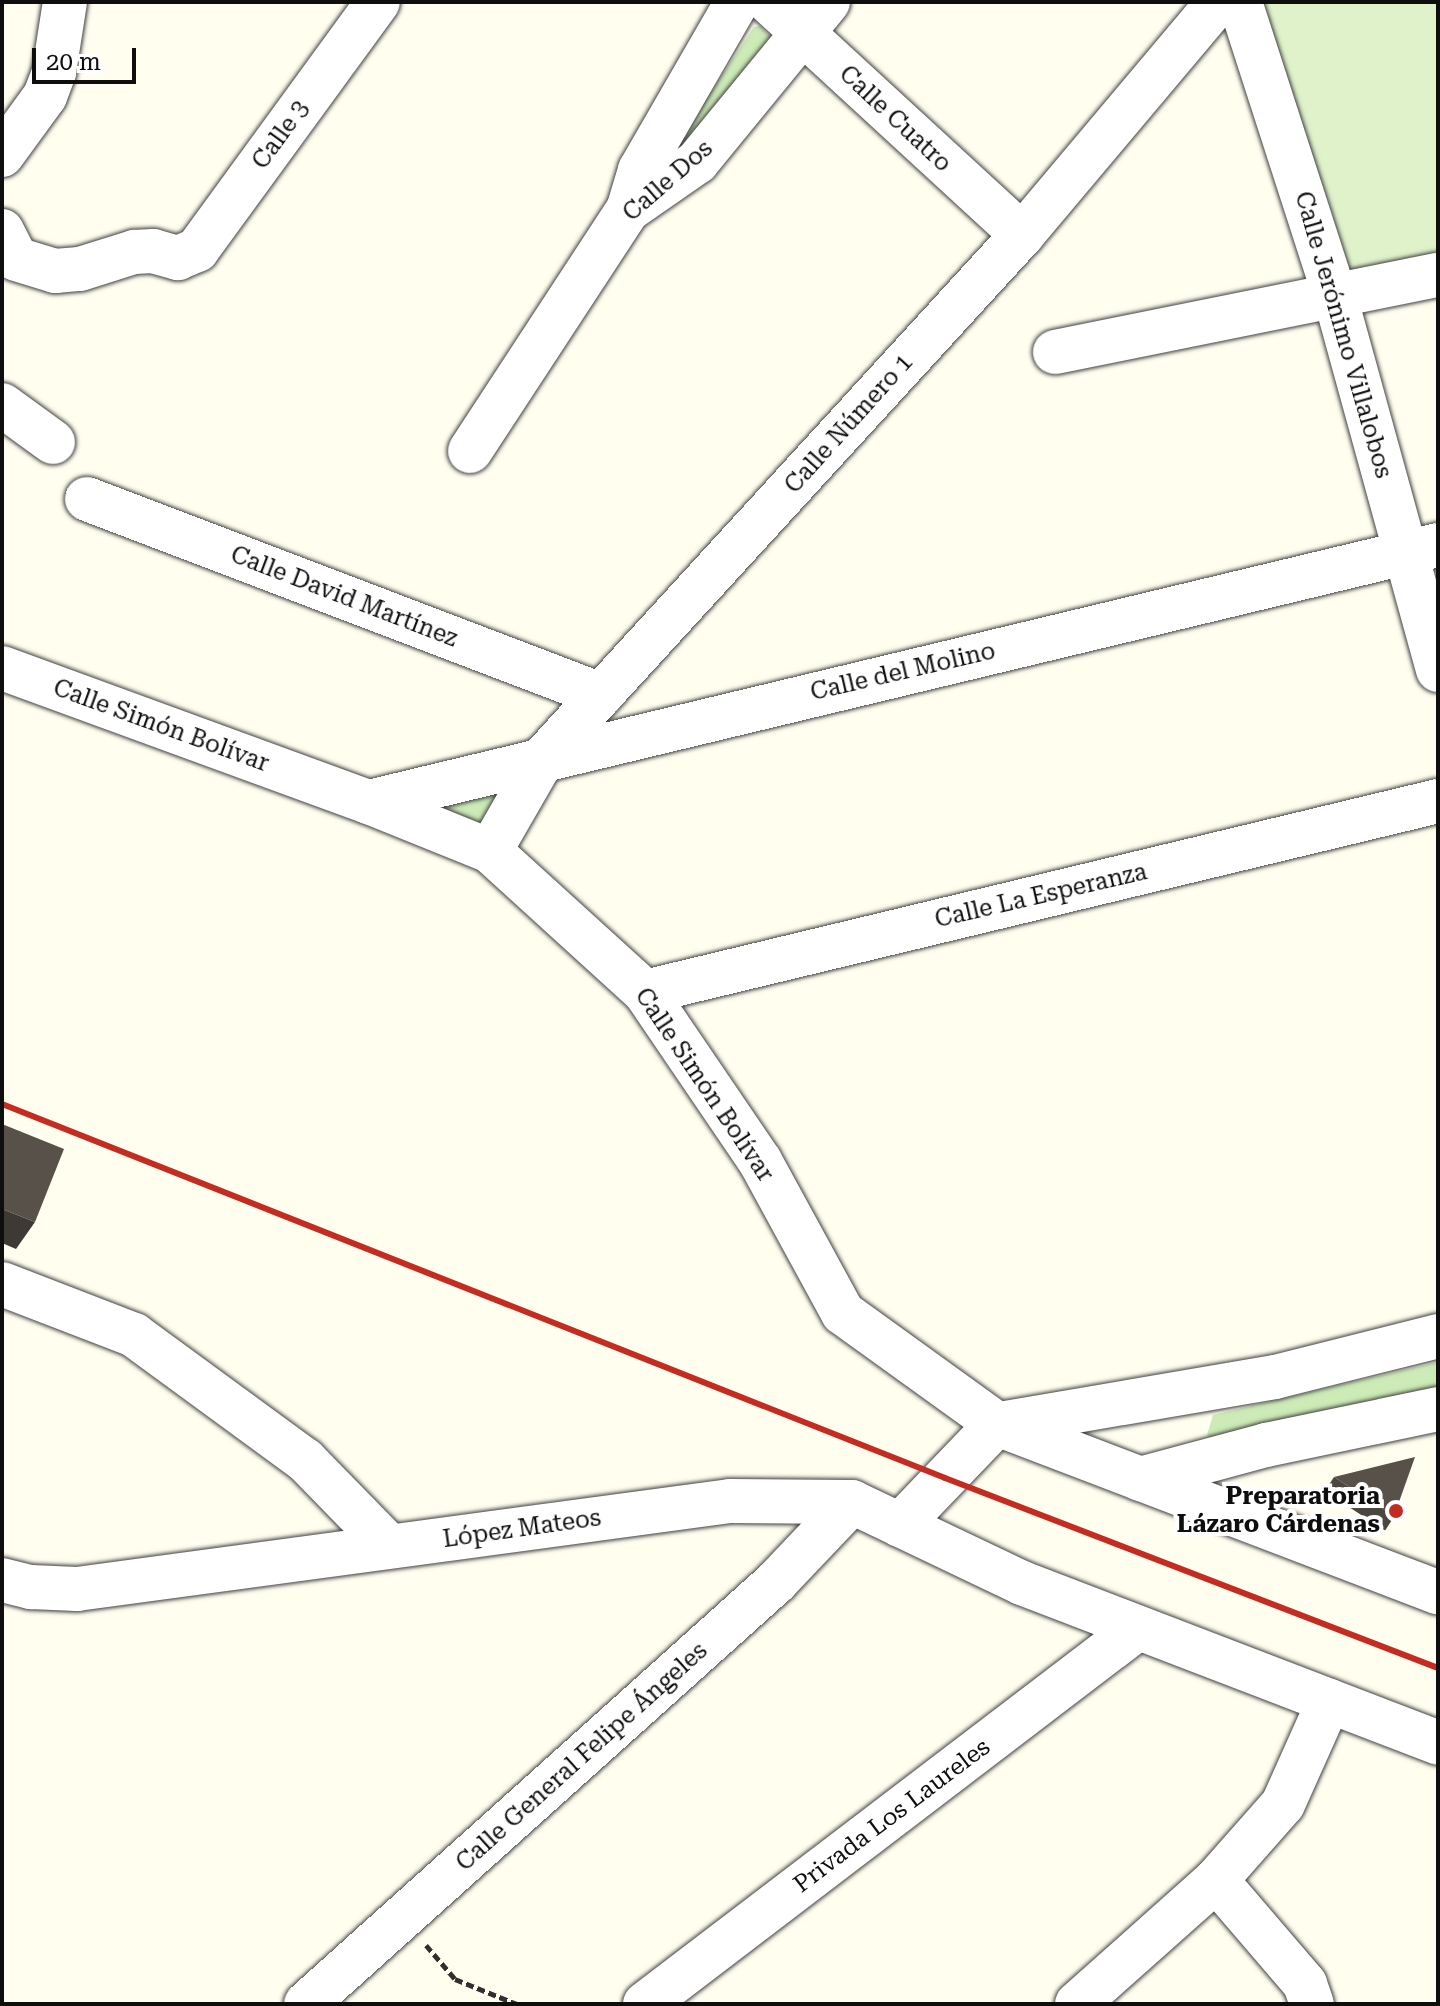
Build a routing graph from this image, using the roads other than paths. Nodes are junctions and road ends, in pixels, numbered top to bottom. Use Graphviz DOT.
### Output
graph roads {
  1 [pos="65,2"];
  2 [pos="378,2"];
  3 [pos="737,2"];
  4 [pos="769,2"];
  5 [pos="1218,2"];
  6 [pos="1240,2"];
  7 [pos="816,18"];
  8 [pos="2,155"];
  9 [pos="628,210"];
  10 [pos="1022,235"];
  11 [pos="7,256"];
  12 [pos="1438,275"];
  13 [pos="1335,296"];
  14 [pos="1055,352"];
  15 [pos="2,405"];
  16 [pos="53,442"];
  17 [pos="470,451"];
  18 [pos="87,499"];
  19 [pos="1422,549"];
  20 [pos="2,668"];
  21 [pos="1438,670"];
  22 [pos="601,695"];
  23 [pos="544,757"];
  24 [pos="1438,801"];
  25 [pos="369,802"];
  26 [pos="490,851"];
  27 [pos="645,992"];
  28 [pos="2,1284"];
  29 [pos="1438,1336"];
  30 [pos="1438,1409"];
  31 [pos="997,1424"];
  32 [pos="1140,1479"];
  33 [pos="852,1502"];
  34 [pos="900,1525"];
  35 [pos="389,1546"];
  36 [pos="2,1580"];
  37 [pos="1438,1592"];
  38 [pos="1138,1628"];
  39 [pos="1329,1701"];
  40 [pos="1438,1743"];
  41 [pos="1216,1880"];
  42 [pos="306,2004"];
  43 [pos="645,2004"];
  44 [pos="1077,2004"];
  45 [pos="1312,2004"];
  1 -- 8 [label="street"];
  2 -- 11 [label="street, Calle 3"];
  3 -- 9 [label="street"];
  4 -- 7 [label="street, Calle Cuatro"];
  5 -- 10 [label="street, Calle Número 1"];
  6 -- 13 [label="street, Calle Jerónimo Villalobos"];
  7 -- 9 [label="street, Calle Dos"];
  7 -- 10 [label="street, Calle Cuatro"];
  9 -- 17 [label="street, Calle Dos"];
  10 -- 22 [label="street, Calle Número 1"];
  12 -- 13 [label="street"];
  13 -- 14 [label="street"];
  13 -- 19 [label="street, Calle Jerónimo Villalobos"];
  15 -- 16 [label="street"];
  18 -- 22 [label="street, Calle David Martínez"];
  19 -- 21 [label="street, Calle Jerónimo Villalobos"];
  19 -- 23 [label="street, Calle del Molino"];
  20 -- 25 [label="street, Calle Simón Bolívar"];
  22 -- 23 [label="street, Calle Número 1"];
  23 -- 25 [label="street, Calle del Molino"];
  23 -- 26 [label="street, Calle Número 1"];
  24 -- 27 [label="street, Calle La Esperanza"];
  25 -- 26 [label="street, Calle Simón Bolívar"];
  26 -- 27 [label="street, Calle Simón Bolívar"];
  27 -- 31 [label="street, Calle Simón Bolívar"];
  28 -- 35 [label="street"];
  29 -- 31 [label="street"];
  30 -- 32 [label="street"];
  31 -- 32 [label="street, Calle Simón Bolívar"];
  31 -- 34 [label="street"];
  32 -- 37 [label="street, Calle Simón Bolívar"];
  33 -- 34 [label="street, López Mateos"];
  33 -- 35 [label="street, López Mateos"];
  33 -- 42 [label="street, Calle General Felipe Ángeles"];
  34 -- 38 [label="street, López Mateos"];
  35 -- 36 [label="street, López Mateos"];
  38 -- 39 [label="street, López Mateos"];
  38 -- 43 [label="street, Privada Los Laureles"];
  39 -- 40 [label="street, López Mateos"];
  39 -- 41 [label="street"];
  41 -- 44 [label="street"];
  41 -- 45 [label="street"];
}
